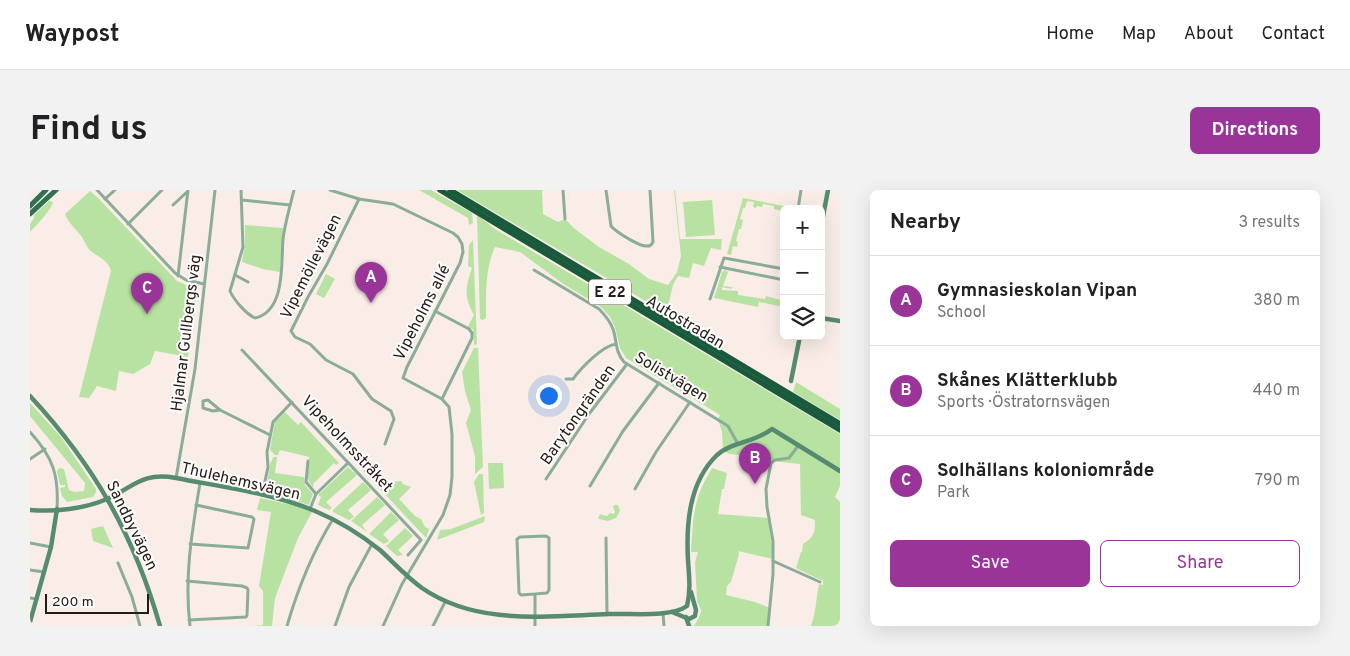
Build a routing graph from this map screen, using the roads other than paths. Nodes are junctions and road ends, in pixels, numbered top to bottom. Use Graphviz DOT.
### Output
graph roads {
  1 [pos="46,190"];
  2 [pos="56,190"];
  3 [pos="97,190"];
  4 [pos="115,190"];
  5 [pos="162,190"];
  6 [pos="188,190"];
  7 [pos="215,190"];
  8 [pos="241,190"];
  9 [pos="294,190"];
  10 [pos="330,190"];
  11 [pos="440,190"];
  12 [pos="450,190"];
  13 [pos="563,190"];
  14 [pos="606,190"];
  15 [pos="650,190"];
  16 [pos="801,190"];
  17 [pos="828,190"];
  18 [pos="105,199"];
  19 [pos="359,199"];
  20 [pos="242,200"];
  21 [pos="173,205"];
  22 [pos="290,205"];
  23 [pos="799,205"];
  24 [pos="30,206"];
  25 [pos="825,206"];
  26 [pos="30,214"];
  27 [pos="565,219"];
  28 [pos="128,224"];
  29 [pos="720,268"];
  30 [pos="780,268"];
  31 [pos="534,270"];
  32 [pos="235,275"];
  33 [pos="178,276"];
  34 [pos="780,279"];
  35 [pos="248,282"];
  36 [pos="204,284"];
  37 [pos="710,299"];
  38 [pos="435,312"];
  39 [pos="825,319"];
  40 [pos="840,321"];
  41 [pos="799,340"];
  42 [pos="616,344"];
  43 [pos="242,350"];
  44 [pos="627,364"];
  45 [pos="566,379"];
  46 [pos="791,382"];
  47 [pos="659,384"];
  48 [pos="781,391"];
  49 [pos="30,396"];
  50 [pos="793,398"];
  51 [pos="442,399"];
  52 [pos="292,402"];
  53 [pos="690,402"];
  54 [pos="220,410"];
  55 [pos="840,424"];
  56 [pos="840,430"];
  57 [pos="30,432"];
  58 [pos="270,435"];
  59 [pos="386,444"];
  60 [pos="738,444"];
  61 [pos="798,446"];
  62 [pos="45,449"];
  63 [pos="30,459"];
  64 [pos="308,461"];
  65 [pos="348,463"];
  66 [pos="840,471"];
  67 [pos="176,478"];
  68 [pos="546,478"];
  69 [pos="200,483"];
  70 [pos="590,486"];
  71 [pos="635,489"];
  72 [pos="316,494"];
  73 [pos="262,495"];
  74 [pos="108,498"];
  75 [pos="196,505"];
  76 [pos="310,509"];
  77 [pos="30,510"];
  78 [pos="57,510"];
  79 [pos="333,519"];
  80 [pos="606,538"];
  81 [pos="30,543"];
  82 [pos="190,544"];
  83 [pos="372,544"];
  84 [pos="51,547"];
  85 [pos="408,555"];
  86 [pos="773,561"];
  87 [pos="118,564"];
  88 [pos="30,570"];
  89 [pos="44,572"];
  90 [pos="407,576"];
  91 [pos="187,581"];
  92 [pos="820,582"];
  93 [pos="689,586"];
  94 [pos="535,594"];
  95 [pos="30,598"];
  96 [pos="37,599"];
  97 [pos="444,602"];
  98 [pos="686,607"];
  99 [pos="694,608"];
  100 [pos="663,612"];
  101 [pos="671,612"];
  102 [pos="607,614"];
  103 [pos="685,616"];
  104 [pos="535,617"];
  105 [pos="692,618"];
  106 [pos="189,620"];
  107 [pos="30,622"];
  108 [pos="140,626"];
  109 [pos="160,626"];
  110 [pos="190,626"];
  111 [pos="287,626"];
  112 [pos="335,626"];
  113 [pos="383,626"];
  114 [pos="433,626"];
  115 [pos="535,626"];
  116 [pos="664,626"];
  117 [pos="689,626"];
  118 [pos="768,626"];
  1 -- 24 [label="main road"];
  2 -- 26 [label="main road"];
  3 -- 18 [label="street"];
  4 -- 18 [label="street"];
  5 -- 28 [label="street"];
  6 -- 21 [label="street"];
  6 -- 33 [label="street"];
  7 -- 36 [label="street, Hjalmar Gullbergs väg"];
  8 -- 20 [label="street"];
  9 -- 22 [label="street"];
  10 -- 19 [label="street"];
  11 -- 48 [label="highway, Autostradan / E 22"];
  12 -- 48 [label="highway, Autostradan / E 22"];
  13 -- 27 [label="street"];
  14 -- 15 [label="street"];
  16 -- 23 [label="street"];
  17 -- 25 [label="street"];
  18 -- 28 [label="street"];
  19 -- 38 [label="street, Vipeholms allé"];
  19 -- 59 [label="street, Vipemöllevägen"];
  20 -- 22 [label="street"];
  20 -- 32 [label="street"];
  22 -- 32 [label="street"];
  28 -- 33 [label="street"];
  29 -- 30 [label="street"];
  29 -- 34 [label="street"];
  29 -- 37 [label="street"];
  31 -- 42 [label="street, Solistvägen"];
  32 -- 35 [label="street"];
  33 -- 36 [label="street"];
  36 -- 67 [label="street, Hjalmar Gullbergs väg"];
  38 -- 51 [label="street"];
  38 -- 51 [label="street, Vipeholms allé"];
  39 -- 40 [label="street"];
  41 -- 46 [label="street"];
  42 -- 44 [label="street, Solistvägen"];
  42 -- 45 [label="street"];
  43 -- 52 [label="street, Vipeholmsstråket"];
  44 -- 47 [label="street, Solistvägen"];
  44 -- 68 [label="street, Barytongränden"];
  47 -- 53 [label="street, Solistvägen"];
  47 -- 70 [label="street"];
  48 -- 50 [label="highway, Autostradan / E 22"];
  49 -- 74 [label="street, Sandbyvägen"];
  50 -- 55 [label="highway, Autostradan / E 22"];
  50 -- 56 [label="highway, Autostradan / E 22"];
  51 -- 90 [label="street"];
  52 -- 58 [label="street"];
  52 -- 65 [label="street, Vipeholmsstråket"];
  53 -- 60 [label="street, Solistvägen"];
  53 -- 71 [label="street"];
  54 -- 54 [label="street"];
  54 -- 58 [label="street"];
  57 -- 62 [label="street"];
  58 -- 73 [label="street"];
  60 -- 61 [label="street"];
  60 -- 93 [label="street"];
  61 -- 66 [label="street"];
  61 -- 86 [label="street"];
  62 -- 63 [label="street"];
  62 -- 78 [label="street"];
  64 -- 72 [label="street"];
  65 -- 72 [label="street"];
  65 -- 85 [label="street, Vipeholmsstråket"];
  67 -- 69 [label="street, Thulehemsvägen"];
  67 -- 74 [label="street, Thulehemsvägen"];
  69 -- 73 [label="street, Thulehemsvägen"];
  69 -- 75 [label="street"];
  72 -- 76 [label="street"];
  73 -- 76 [label="street, Thulehemsvägen"];
  74 -- 78 [label="street, Thulehemsvägen"];
  74 -- 109 [label="street, Sandbyvägen"];
  75 -- 82 [label="street"];
  75 -- 82 [label="street"];
  76 -- 79 [label="street, Thulehemsvägen"];
  77 -- 78 [label="street, Thulehemsvägen"];
  78 -- 84 [label="street"];
  79 -- 83 [label="street, Thulehemsvägen"];
  79 -- 111 [label="street"];
  80 -- 102 [label="street"];
  81 -- 84 [label="street"];
  82 -- 91 [label="street"];
  83 -- 90 [label="street, Thulehemsvägen"];
  83 -- 112 [label="street"];
  84 -- 89 [label="street"];
  86 -- 92 [label="street"];
  86 -- 118 [label="street"];
  87 -- 108 [label="street"];
  88 -- 89 [label="street"];
  89 -- 96 [label="street"];
  90 -- 97 [label="street, Thulehemsvägen"];
  90 -- 113 [label="street"];
  91 -- 106 [label="street"];
  91 -- 106 [label="street"];
  93 -- 98 [label="street"];
  93 -- 99 [label="street"];
  94 -- 94 [label="street"];
  94 -- 104 [label="street"];
  95 -- 96 [label="street"];
  96 -- 107 [label="street"];
  97 -- 104 [label="street, Thulehemsvägen"];
  97 -- 114 [label="street"];
  98 -- 99 [label="street"];
  98 -- 101 [label="street, Thulehemsvägen"];
  98 -- 103 [label="street"];
  99 -- 105 [label="street"];
  100 -- 101 [label="street, Thulehemsvägen"];
  100 -- 102 [label="street, Thulehemsvägen"];
  100 -- 116 [label="street"];
  101 -- 103 [label="street, Thulehemsvägen"];
  102 -- 104 [label="street, Thulehemsvägen"];
  103 -- 105 [label="street, Thulehemsvägen"];
  103 -- 117 [label="street"];
  104 -- 115 [label="street"];
  105 -- 117 [label="street"];
  106 -- 110 [label="street"];
}
